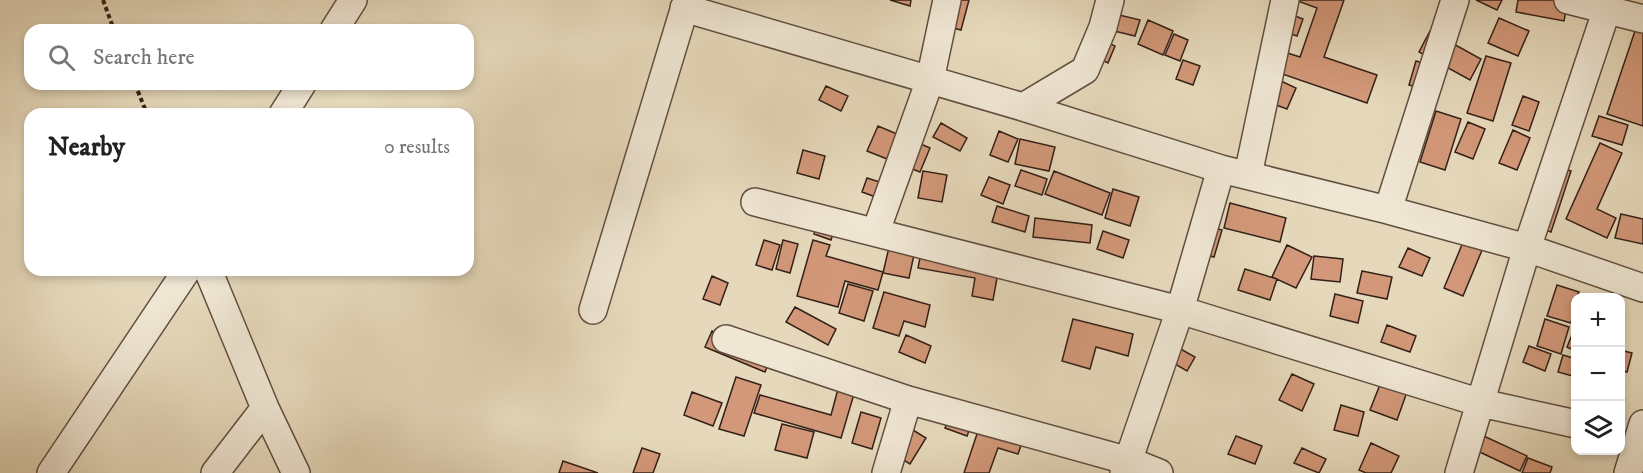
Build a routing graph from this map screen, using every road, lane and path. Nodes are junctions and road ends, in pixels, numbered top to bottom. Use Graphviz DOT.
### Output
graph roads {
  1 [pos="103,0"];
  2 [pos="352,0"];
  3 [pos="947,0"];
  4 [pos="1110,0"];
  5 [pos="1285,0"];
  6 [pos="1455,0"];
  7 [pos="1568,0"];
  8 [pos="686,4"];
  9 [pos="1628,11"];
  10 [pos="112,24"];
  11 [pos="338,24"];
  12 [pos="930,80"];
  13 [pos="137,90"];
  14 [pos="298,90"];
  15 [pos="1023,107"];
  16 [pos="145,108"];
  17 [pos="287,108"];
  18 [pos="1221,169"];
  19 [pos="1248,175"];
  20 [pos="755,202"];
  21 [pos="1388,210"];
  22 [pos="876,231"];
  23 [pos="1527,248"];
  24 [pos="183,276"];
  25 [pos="210,276"];
  26 [pos="1643,288"];
  27 [pos="593,310"];
  28 [pos="1180,310"];
  29 [pos="726,339"];
  30 [pos="908,400"];
  31 [pos="1481,403"];
  32 [pos="265,408"];
  33 [pos="1571,423"];
  34 [pos="1634,432"];
  35 [pos="1126,467"];
  36 [pos="51,473"];
  37 [pos="215,473"];
  38 [pos="296,473"];
  39 [pos="886,473"];
  40 [pos="1159,473"];
  41 [pos="1459,473"];
  42 [pos="1628,473"];
  1 -- 10 [label="path"];
  2 -- 11 [label="street"];
  3 -- 12 [label="street"];
  4 -- 15 [label="street"];
  5 -- 19 [label="street"];
  6 -- 21 [label="street"];
  7 -- 9 [label="street"];
  8 -- 12 [label="street"];
  8 -- 27 [label="street"];
  9 -- 23 [label="street"];
  12 -- 15 [label="street"];
  12 -- 22 [label="street"];
  13 -- 16 [label="path"];
  14 -- 17 [label="street"];
  15 -- 18 [label="street"];
  18 -- 19 [label="street"];
  18 -- 28 [label="street"];
  19 -- 21 [label="street"];
  20 -- 22 [label="street"];
  21 -- 23 [label="street"];
  22 -- 28 [label="street"];
  23 -- 26 [label="street"];
  23 -- 31 [label="street"];
  24 -- 36 [label="street"];
  25 -- 32 [label="street"];
  28 -- 31 [label="street"];
  28 -- 35 [label="street"];
  29 -- 30 [label="street"];
  30 -- 35 [label="street"];
  30 -- 39 [label="street"];
  31 -- 33 [label="street"];
  31 -- 41 [label="street"];
  32 -- 37 [label="street"];
  32 -- 38 [label="street"];
  34 -- 42 [label="street"];
  35 -- 40 [label="street"];
}
